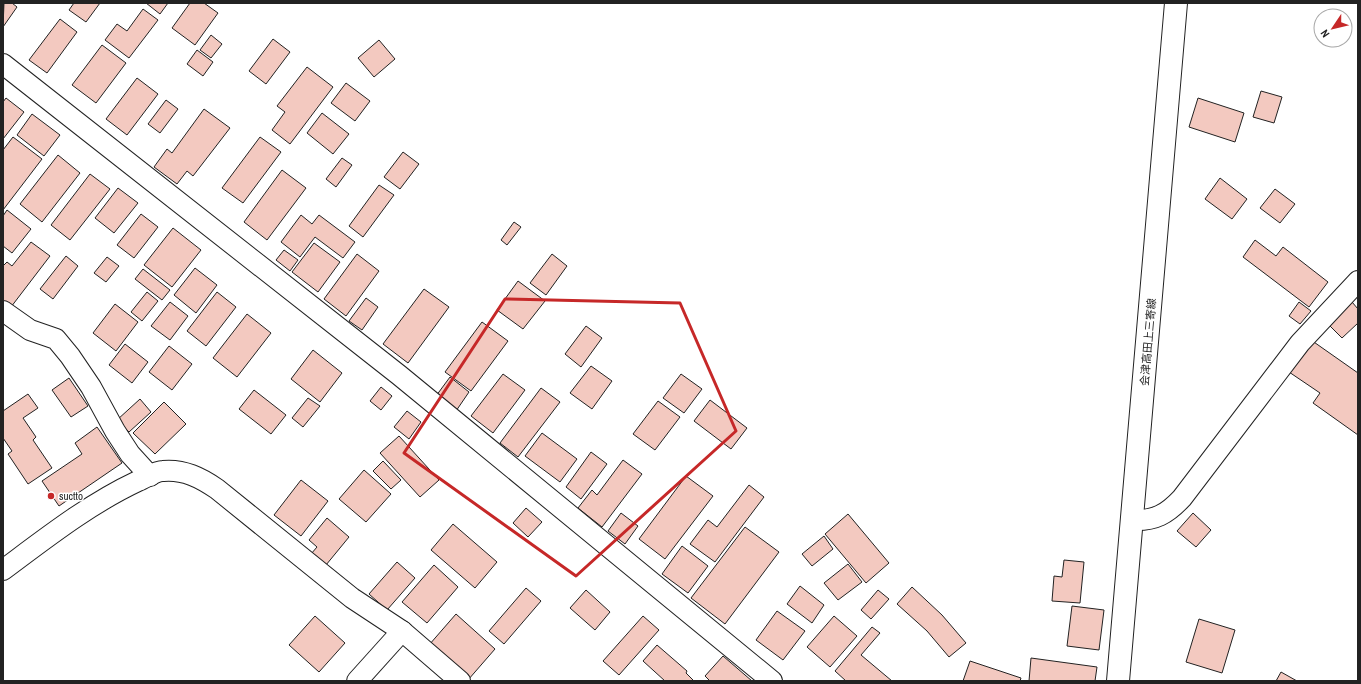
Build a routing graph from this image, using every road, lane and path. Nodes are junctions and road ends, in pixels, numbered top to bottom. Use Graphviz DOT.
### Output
graph roads {
  1 [pos="1176,3"];
  2 [pos="3,64"];
  3 [pos="1358,281"];
  4 [pos="3,311"];
  5 [pos="150,476"];
  6 [pos="1133,520"];
  7 [pos="3,570"];
  8 [pos="402,631"];
  9 [pos="357,681"];
  10 [pos="460,681"];
  11 [pos="772,681"];
  12 [pos="1118,681"];
  1 -- 6 [label="main road, 会津高田上三寄線"];
  2 -- 11 [label="street"];
  3 -- 6 [label="street"];
  4 -- 5 [label="street"];
  5 -- 7 [label="street"];
  5 -- 8 [label="street"];
  6 -- 12 [label="main road, 会津高田上三寄線"];
  8 -- 9 [label="street"];
  8 -- 10 [label="street"];
}
